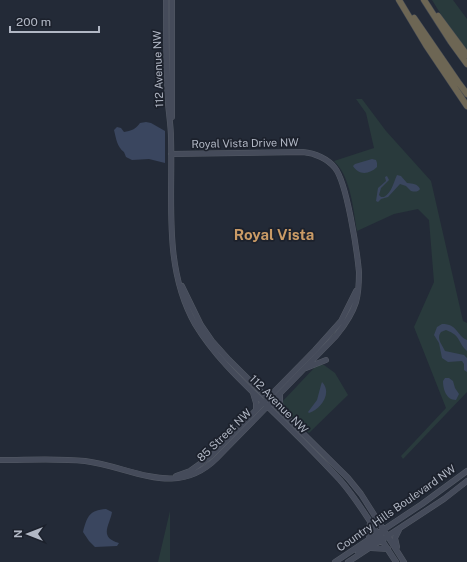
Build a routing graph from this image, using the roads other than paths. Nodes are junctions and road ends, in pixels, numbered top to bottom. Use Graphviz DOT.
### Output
graph roads {
  1 [pos="166,0"];
  2 [pos="172,0"];
  3 [pos="399,0"];
  4 [pos="403,0"];
  5 [pos="425,2"];
  6 [pos="467,55"];
  7 [pos="467,64"];
  8 [pos="467,94"];
  9 [pos="467,106"];
  10 [pos="171,138"];
  11 [pos="171,154"];
  12 [pos="180,283"];
  13 [pos="357,288"];
  14 [pos="326,360"];
  15 [pos="306,368"];
  16 [pos="278,388"];
  17 [pos="260,391"];
  18 [pos="253,392"];
  19 [pos="280,394"];
  20 [pos="266,400"];
  21 [pos="272,402"];
  22 [pos="268,407"];
  23 [pos="256,410"];
  24 [pos="284,414"];
  25 [pos="276,415"];
  26 [pos="257,418"];
  27 [pos="0,460"];
  28 [pos="467,471"];
  29 [pos="146,475"];
  30 [pos="467,481"];
  31 [pos="370,520"];
  32 [pos="396,521"];
  33 [pos="379,522"];
  34 [pos="399,529"];
  35 [pos="382,535"];
  36 [pos="369,539"];
  37 [pos="371,548"];
  38 [pos="388,549"];
  39 [pos="354,557"];
  40 [pos="402,559"];
  41 [pos="335,562"];
  42 [pos="348,562"];
  43 [pos="396,562"];
  1 -- 10 [label="street, 112 Avenue NW"];
  2 -- 10 [label="street, 112 Avenue NW"];
  3 -- 9 [label="highway"];
  4 -- 8 [label="highway"];
  5 -- 6 [label="highway"];
  5 -- 7 [label="highway"];
  10 -- 11 [label="street, 112 Avenue NW"];
  11 -- 12 [label="street, 112 Avenue NW"];
  11 -- 13 [label="street, Royal Vista Drive NW"];
  12 -- 17 [label="street, 112 Avenue NW"];
  12 -- 18 [label="street, 112 Avenue NW"];
  13 -- 15 [label="street, Royal Vista Drive NW"];
  13 -- 16 [label="street, Royal Vista Drive NW"];
  14 -- 15 [label="street"];
  15 -- 19 [label="street, Royal Vista Drive NW"];
  16 -- 17 [label="street"];
  16 -- 20 [label="street, Royal Vista Drive NW"];
  17 -- 20 [label="street, 112 Avenue NW"];
  18 -- 20 [label="street, 112 Avenue NW"];
  18 -- 23 [label="street"];
  19 -- 21 [label="street, Royal Vista Drive NW"];
  19 -- 24 [label="street"];
  20 -- 21 [label="street, 112 Avenue NW"];
  20 -- 22 [label="street, 112 Avenue NW"];
  20 -- 23 [label="street, 85 Street NW"];
  21 -- 22 [label="street, Royal Vista Drive NW"];
  21 -- 24 [label="street, 112 Avenue NW"];
  22 -- 25 [label="street, 112 Avenue NW"];
  22 -- 26 [label="street, 85 Street NW"];
  23 -- 29 [label="street, 85 Street NW"];
  24 -- 33 [label="street, 112 Avenue NW"];
  25 -- 26 [label="street"];
  25 -- 31 [label="street, 112 Avenue NW"];
  26 -- 29 [label="street, 85 Street NW"];
  27 -- 29 [label="street, 85 Street NW"];
  28 -- 32 [label="street, Country Hills Boulevard NW"];
  30 -- 34 [label="street, Country Hills Boulevard NW"];
  31 -- 35 [label="street, 112 Avenue NW"];
  31 -- 36 [label="street"];
  32 -- 33 [label="street"];
  32 -- 35 [label="street, Country Hills Boulevard NW"];
  33 -- 35 [label="street, 112 Avenue NW"];
  34 -- 35 [label="street, Country Hills Boulevard NW"];
  34 -- 40 [label="street"];
  35 -- 36 [label="street, Country Hills Boulevard NW"];
  35 -- 37 [label="street, Country Hills Boulevard NW"];
  35 -- 38 [label="street"];
  35 -- 39 [label="street"];
  35 -- 40 [label="street"];
  36 -- 41 [label="street, Country Hills Boulevard NW"];
  37 -- 38 [label="street"];
  37 -- 39 [label="street, Country Hills Boulevard NW"];
  38 -- 43 [label="street"];
  39 -- 42 [label="street, Country Hills Boulevard NW"];
}
